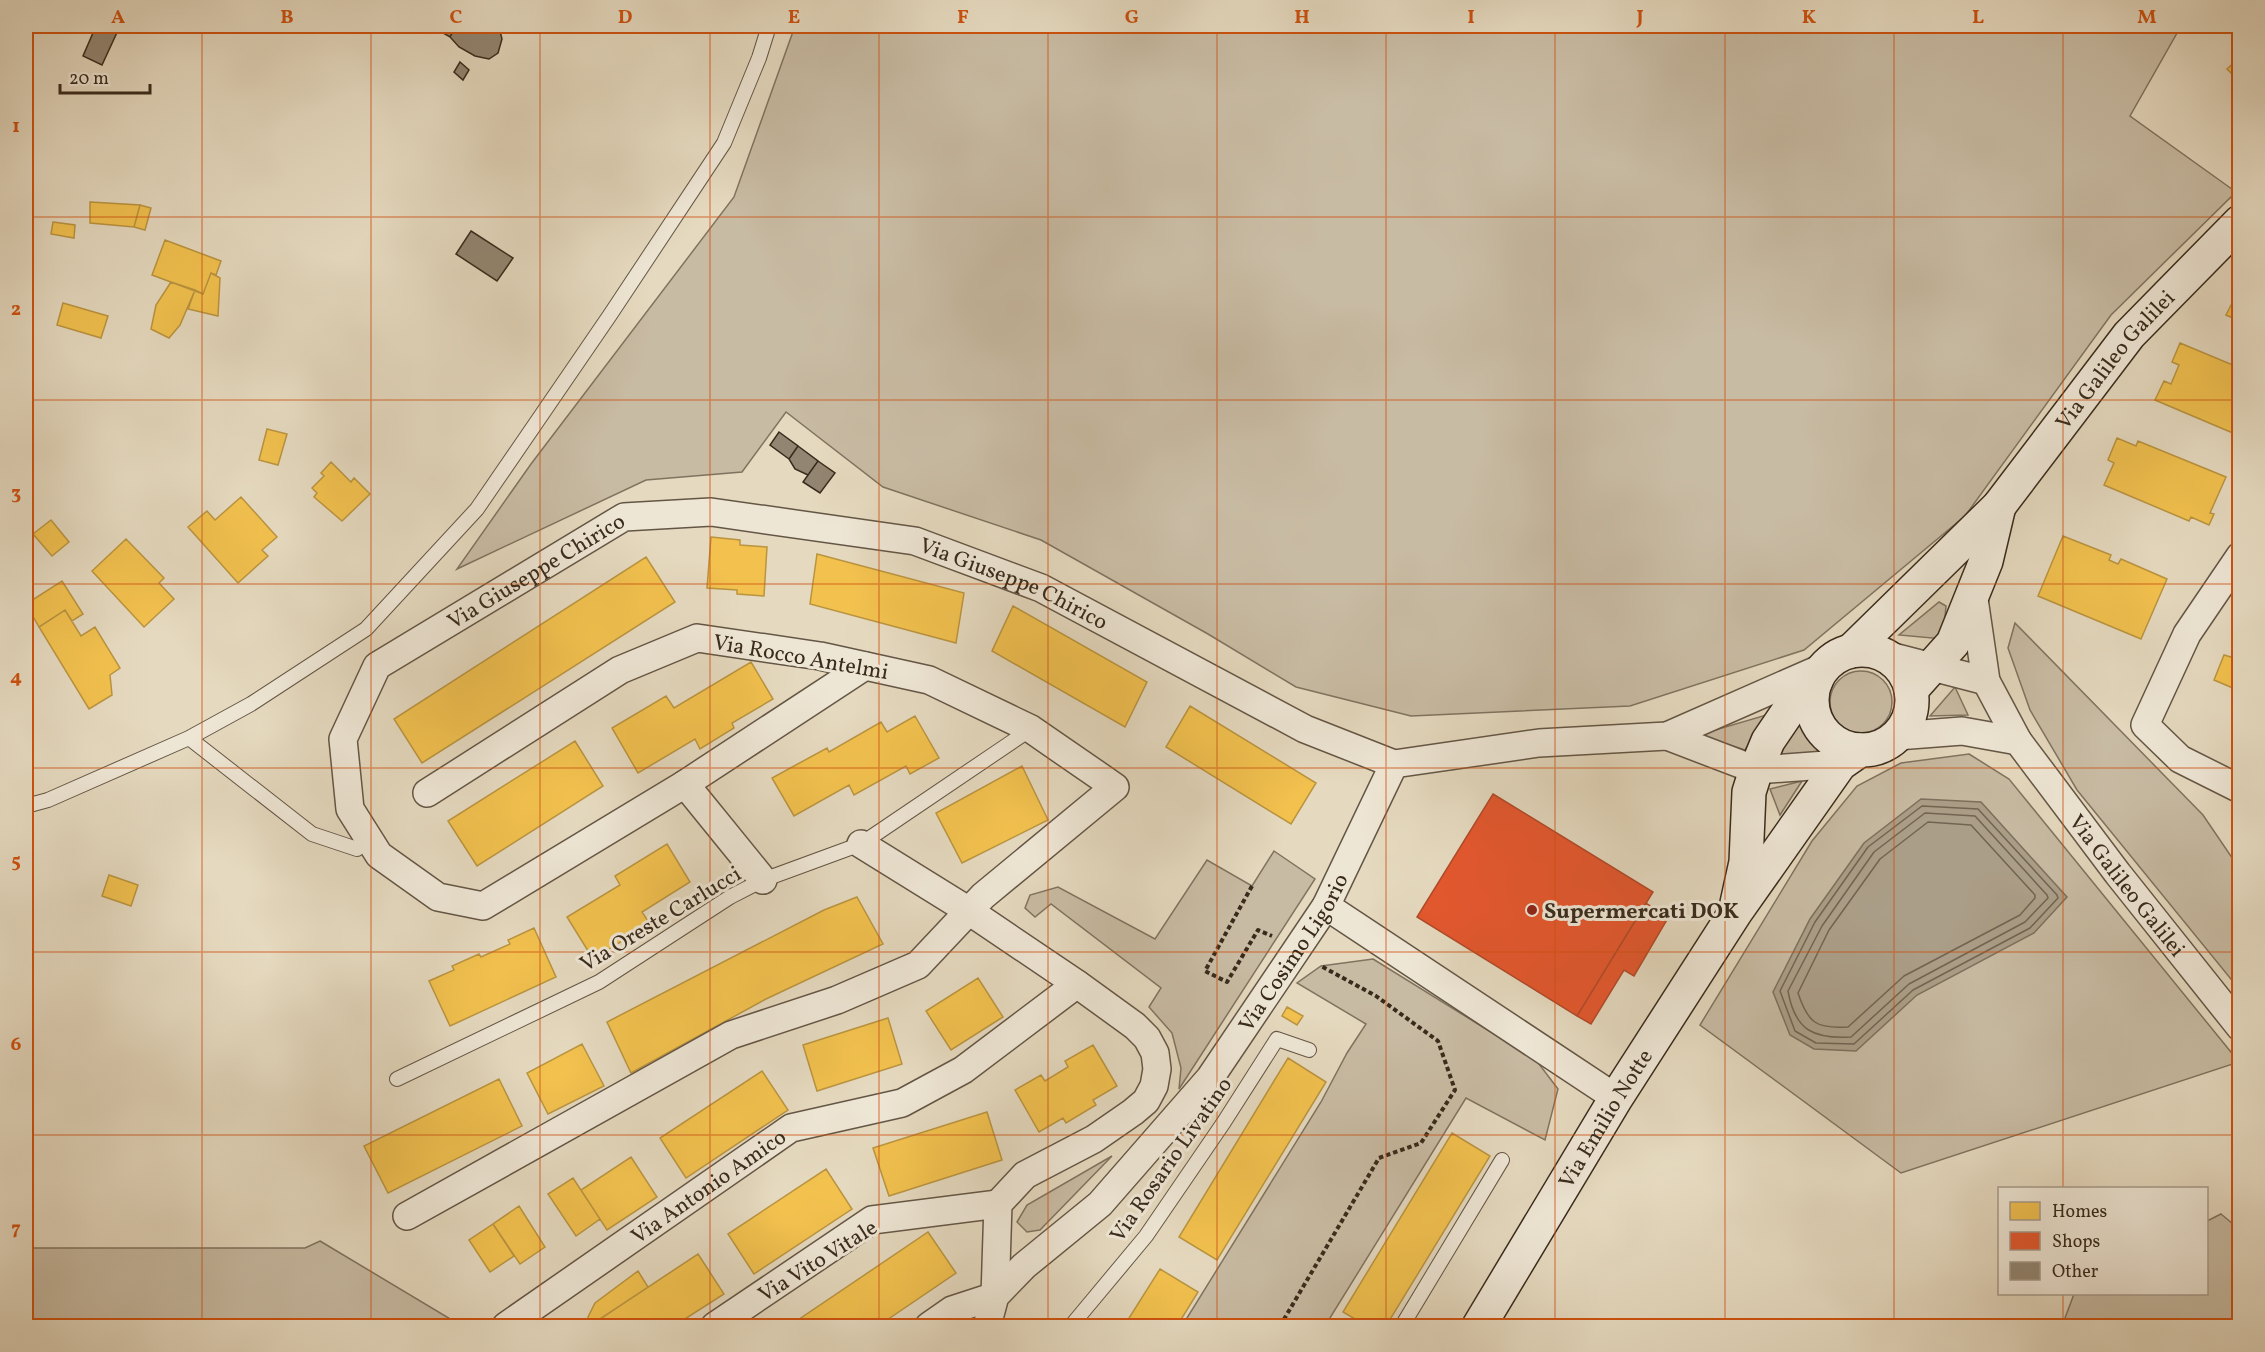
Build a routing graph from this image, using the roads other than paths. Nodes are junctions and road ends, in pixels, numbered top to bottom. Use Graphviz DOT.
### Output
graph roads {
  1 [pos="769,26"];
  2 [pos="2240,222"];
  3 [pos="1999,506"];
  4 [pos="2240,556"];
  5 [pos="1973,592"];
  6 [pos="1844,663"];
  7 [pos="865,666"];
  8 [pos="1933,666"];
  9 [pos="1986,681"];
  10 [pos="1911,690"];
  11 [pos="1031,729"];
  12 [pos="1667,736"];
  13 [pos="1897,736"];
  14 [pos="189,738"];
  15 [pos="2018,741"];
  16 [pos="1850,757"];
  17 [pos="1394,764"];
  18 [pos="1756,770"];
  19 [pos="685,784"];
  20 [pos="2240,789"];
  21 [pos="427,793"];
  22 [pos="26,806"];
  23 [pos="368,838"];
  24 [pos="861,844"];
  25 [pos="763,880"];
  26 [pos="1326,906"];
  27 [pos="969,911"];
  28 [pos="1736,913"];
  29 [pos="1077,984"];
  30 [pos="2240,1027"];
  31 [pos="1309,1050"];
  32 [pos="397,1079"];
  33 [pos="1616,1098"];
  34 [pos="1502,1160"];
  35 [pos="998,1204"];
  36 [pos="407,1216"];
  37 [pos="995,1296"];
  38 [pos="506,1326"];
  39 [pos="715,1326"];
  40 [pos="929,1326"];
  41 [pos="987,1326"];
  42 [pos="1071,1326"];
  43 [pos="1402,1326"];
  44 [pos="1479,1326"];
  1 -- 14 [label="lane"];
  2 -- 3 [label="street, Via Galileo Galilei"];
  3 -- 5 [label="street"];
  3 -- 6 [label="street, Via Galileo Galilei"];
  4 -- 20 [label="street"];
  5 -- 8 [label="street"];
  5 -- 9 [label="street, Via Galileo Galilei"];
  6 -- 8 [label="street"];
  6 -- 10 [label="street"];
  6 -- 12 [label="street"];
  6 -- 16 [label="street"];
  6 -- 18 [label="street, Via Galileo Galilei"];
  7 -- 11 [label="street, Via Rocco Antelmi"];
  7 -- 19 [label="street, Via Giuseppe Chirico"];
  7 -- 21 [label="street, Via Rocco Antelmi"];
  8 -- 9 [label="street"];
  8 -- 10 [label="street"];
  9 -- 15 [label="street, Via Galileo Galilei"];
  10 -- 13 [label="street"];
  11 -- 24 [label="lane, Via Oreste Carlucci"];
  11 -- 27 [label="street, Via Rocco Antelmi"];
  12 -- 17 [label="street"];
  12 -- 18 [label="street"];
  13 -- 15 [label="street"];
  13 -- 16 [label="street"];
  14 -- 22 [label="lane"];
  14 -- 23 [label="lane"];
  15 -- 30 [label="street, Via Galileo Galilei"];
  16 -- 18 [label="street"];
  16 -- 28 [label="street, Via Emilio Notte"];
  17 -- 23 [label="street, Via Giuseppe Chirico"];
  17 -- 26 [label="street, Via Cosimo Ligorio"];
  18 -- 28 [label="street, Via Galileo Galilei"];
  19 -- 23 [label="street, Via Giuseppe Chirico"];
  19 -- 25 [label="street"];
  24 -- 25 [label="lane, Via Oreste Carlucci"];
  24 -- 27 [label="street"];
  25 -- 32 [label="lane, Via Oreste Carlucci"];
  26 -- 33 [label="street"];
  26 -- 37 [label="street, Via Cosimo Ligorio"];
  27 -- 29 [label="street"];
  27 -- 36 [label="street"];
  28 -- 33 [label="street, Via Emilio Notte"];
  29 -- 35 [label="street"];
  29 -- 38 [label="street, Via Antonio Amico"];
  31 -- 42 [label="lane, Via Rosario Livatino"];
  33 -- 44 [label="street, Via Emilio Notte"];
  34 -- 43 [label="lane"];
  35 -- 37 [label="street"];
  35 -- 39 [label="street, Via Vito Vitale"];
  37 -- 40 [label="street"];
  37 -- 41 [label="street, Via Cosimo Ligorio"];
}
